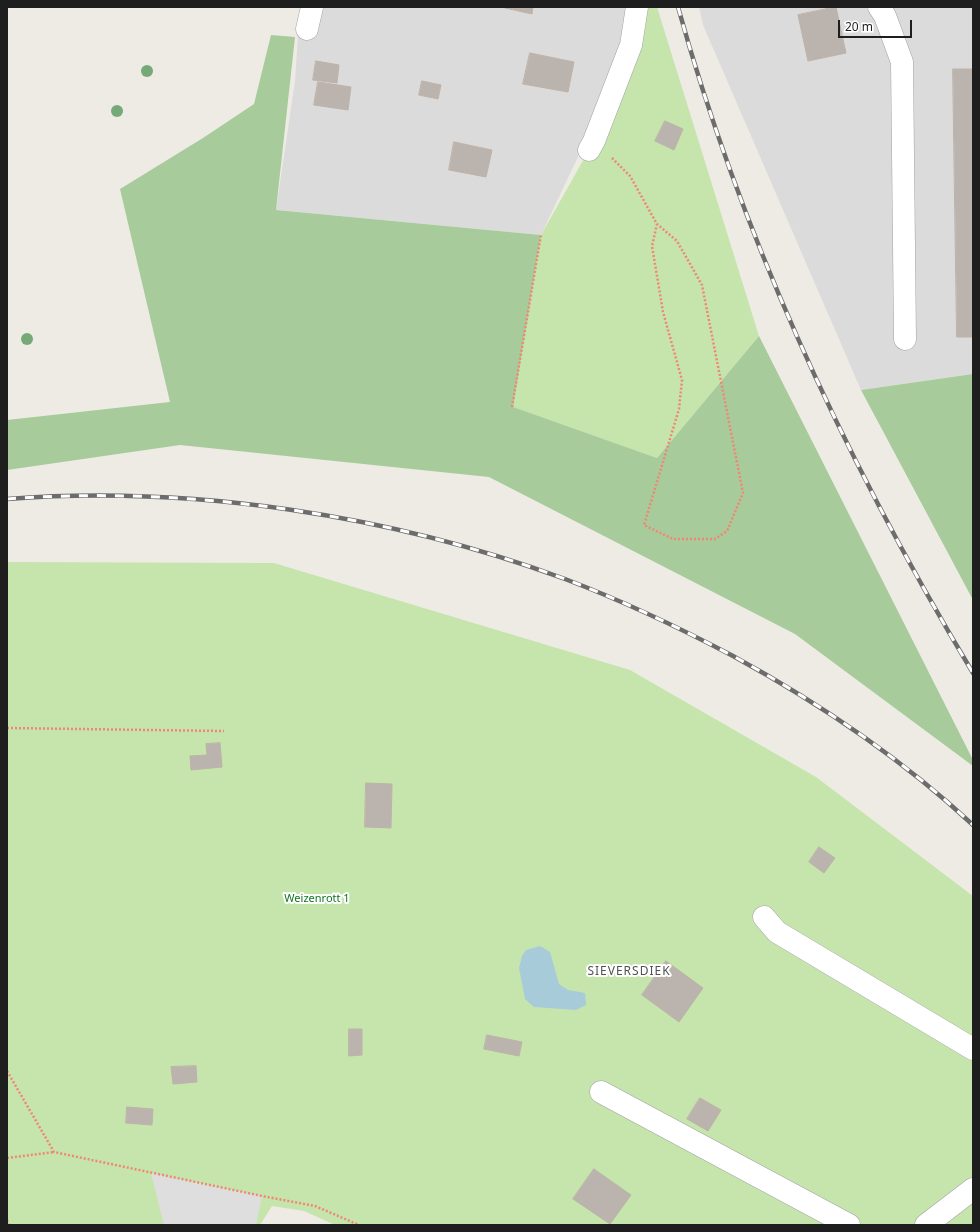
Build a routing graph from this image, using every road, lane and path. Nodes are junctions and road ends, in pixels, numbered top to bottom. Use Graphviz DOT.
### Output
graph roads {
  1 [pos="312,7"];
  2 [pos="637,7"];
  3 [pos="879,7"];
  4 [pos="307,30"];
  5 [pos="592,146"];
  6 [pos="657,224"];
  7 [pos="541,235"];
  8 [pos="904,339"];
  9 [pos="512,407"];
  10 [pos="7,728"];
  11 [pos="224,731"];
  12 [pos="764,917"];
  13 [pos="973,1049"];
  14 [pos="7,1071"];
  15 [pos="601,1092"];
  16 [pos="54,1152"];
  17 [pos="7,1158"];
  18 [pos="973,1189"];
  19 [pos="7,1220"];
  20 [pos="9,1225"];
  21 [pos="359,1225"];
  22 [pos="849,1225"];
  23 [pos="926,1225"];
  1 -- 4 [label="street"];
  2 -- 5 [label="street"];
  3 -- 8 [label="street"];
  5 -- 6 [label="path"];
  6 -- 6 [label="path"];
  7 -- 9 [label="path"];
  10 -- 11 [label="path"];
  12 -- 13 [label="street"];
  14 -- 16 [label="path"];
  15 -- 22 [label="street"];
  16 -- 17 [label="path"];
  16 -- 21 [label="path"];
  18 -- 23 [label="street"];
  19 -- 20 [label="path"];
}
